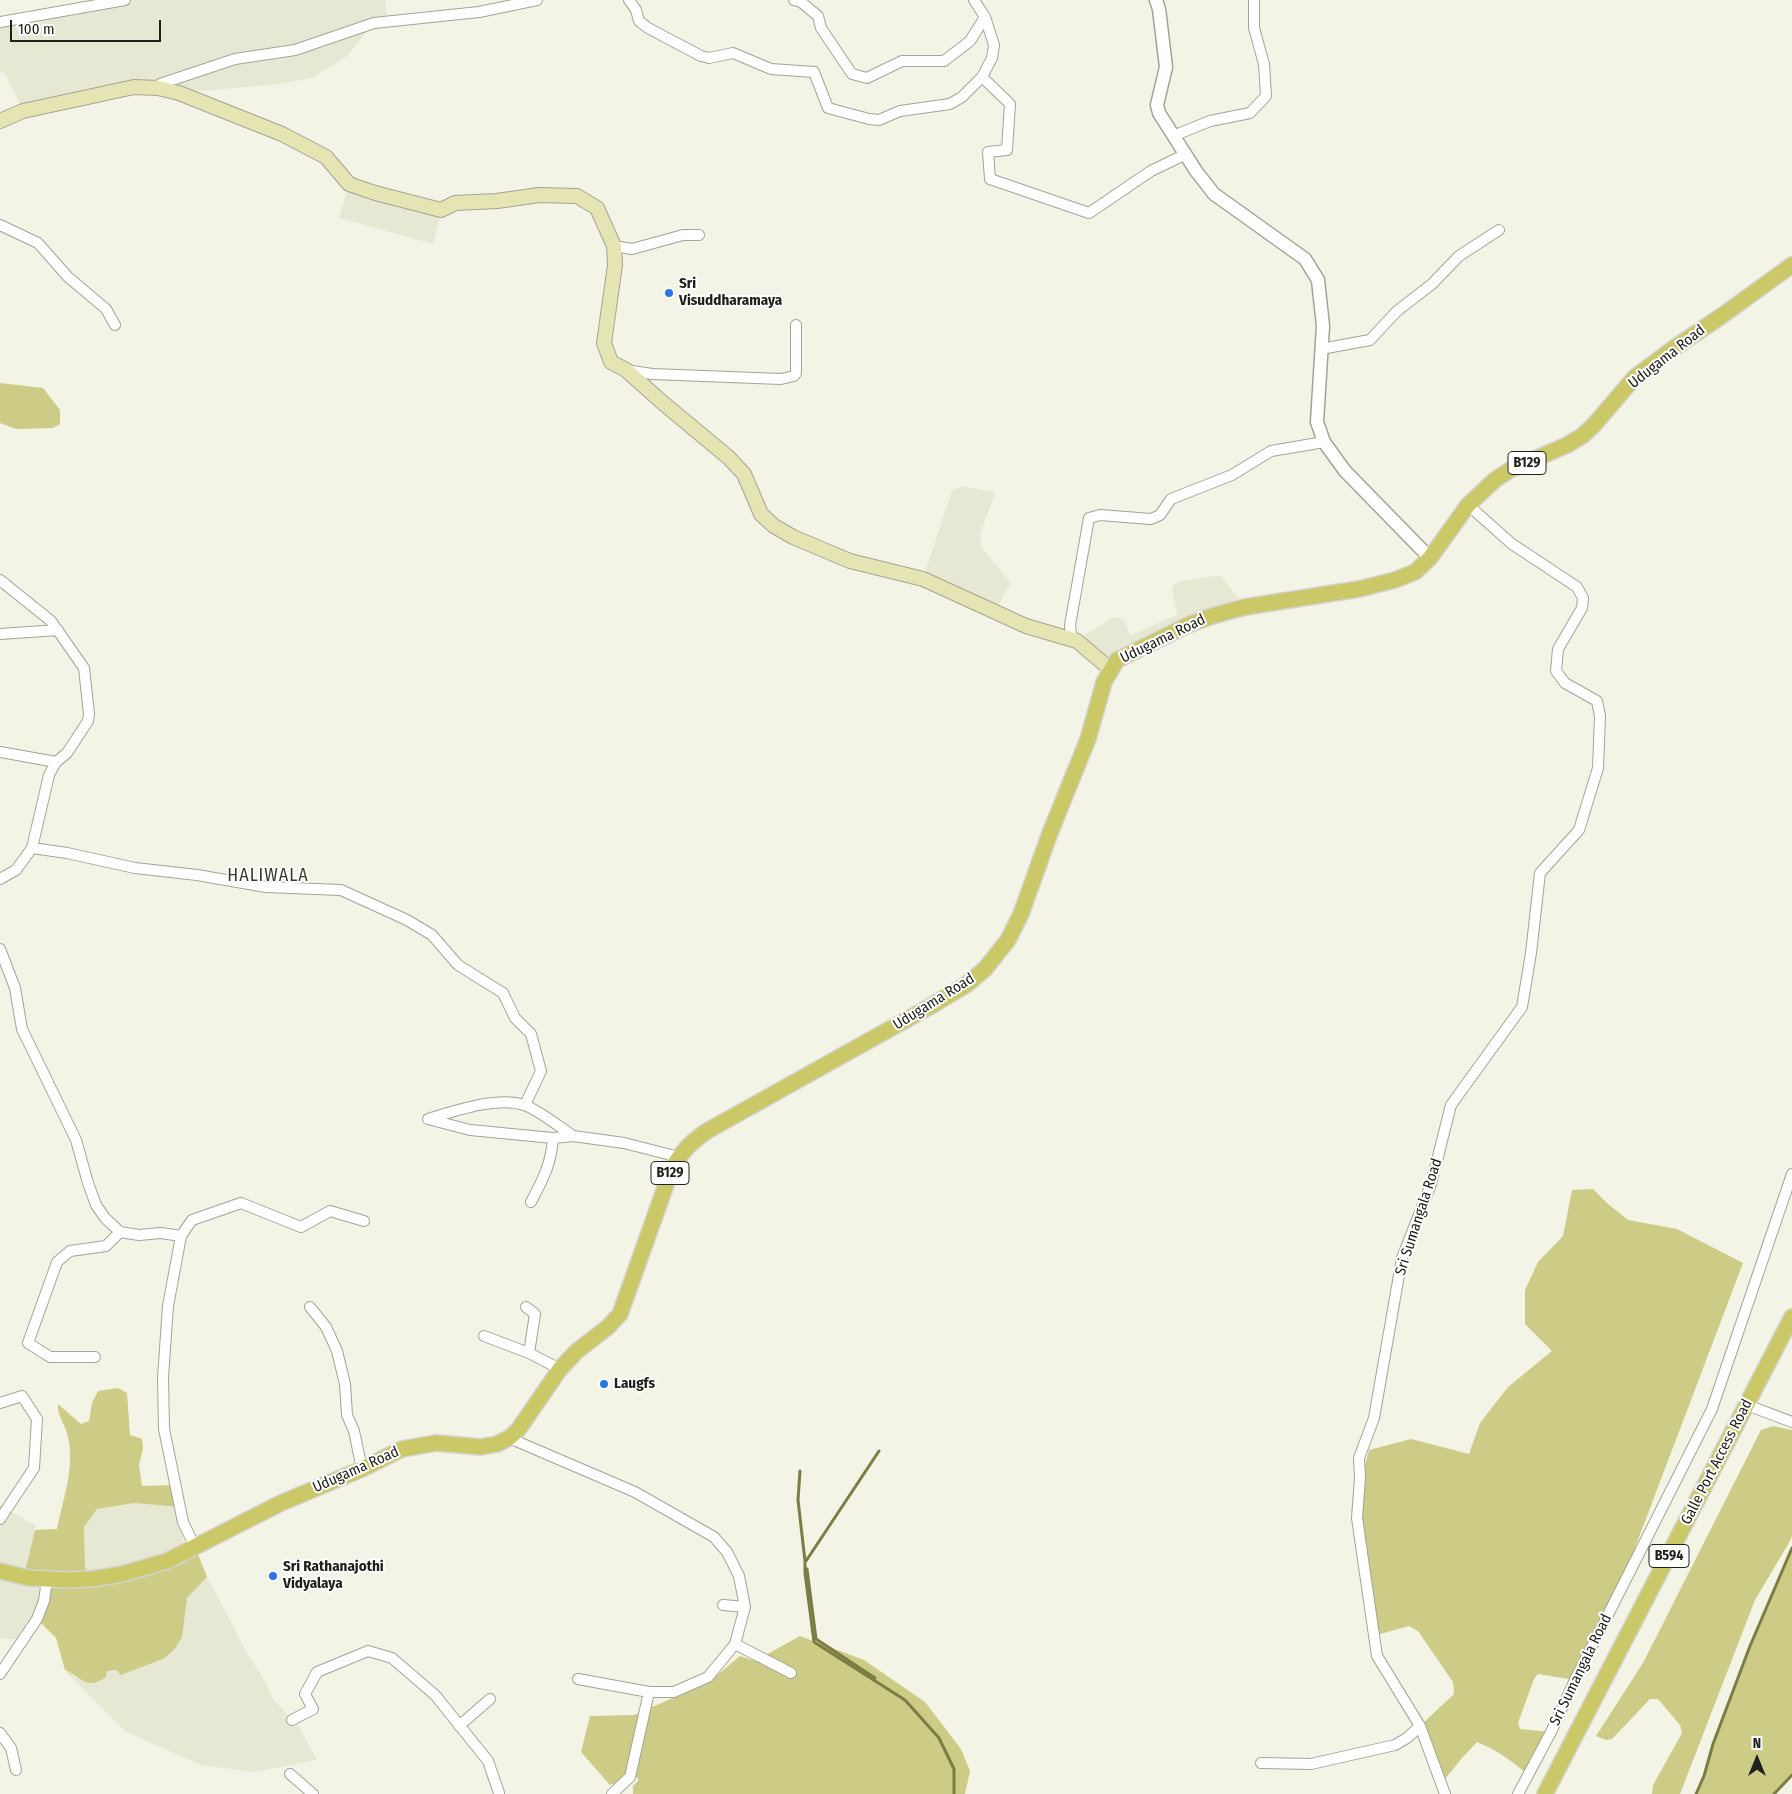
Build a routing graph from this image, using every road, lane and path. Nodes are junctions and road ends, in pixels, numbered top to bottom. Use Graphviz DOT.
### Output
graph roads {
  1 [pos="126,0"];
  2 [pos="537,0"];
  3 [pos="628,0"];
  4 [pos="794,0"];
  5 [pos="974,0"];
  6 [pos="1156,0"];
  7 [pos="1254,0"];
  8 [pos="985,17"];
  9 [pos="0,22"];
  10 [pos="982,78"];
  11 [pos="158,88"];
  12 [pos="0,121"];
  13 [pos="1173,136"];
  14 [pos="1186,154"];
  15 [pos="0,226"];
  16 [pos="1499,230"];
  17 [pos="698,235"];
  18 [pos="614,246"];
  19 [pos="1792,265"];
  20 [pos="796,325"];
  21 [pos="116,326"];
  22 [pos="1321,349"];
  23 [pos="626,370"];
  24 [pos="1324,442"];
  25 [pos="1468,505"];
  26 [pos="1430,558"];
  27 [pos="0,580"];
  28 [pos="58,630"];
  29 [pos="0,634"];
  30 [pos="1077,641"];
  31 [pos="1110,669"];
  32 [pos="0,752"];
  33 [pos="56,762"];
  34 [pos="32,848"];
  35 [pos="0,879"];
  36 [pos="0,950"];
  37 [pos="525,1105"];
  38 [pos="574,1136"];
  39 [pos="553,1138"];
  40 [pos="678,1157"];
  41 [pos="1792,1174"];
  42 [pos="531,1202"];
  43 [pos="364,1221"];
  44 [pos="120,1232"];
  45 [pos="181,1236"];
  46 [pos="310,1306"];
  47 [pos="526,1307"];
  48 [pos="1792,1317"];
  49 [pos="484,1336"];
  50 [pos="529,1353"];
  51 [pos="95,1357"];
  52 [pos="560,1369"];
  53 [pos="0,1403"];
  54 [pos="1748,1405"];
  55 [pos="1792,1422"];
  56 [pos="509,1438"];
  57 [pos="362,1469"];
  58 [pos="0,1519"];
  59 [pos="195,1547"];
  60 [pos="0,1571"];
  61 [pos="47,1580"];
  62 [pos="723,1606"];
  63 [pos="745,1607"];
  64 [pos="735,1644"];
  65 [pos="791,1673"];
  66 [pos="0,1674"];
  67 [pos="578,1679"];
  68 [pos="650,1692"];
  69 [pos="490,1699"];
  70 [pos="292,1720"];
  71 [pos="459,1726"];
  72 [pos="1420,1726"];
  73 [pos="0,1733"];
  74 [pos="1261,1763"];
  75 [pos="16,1770"];
  76 [pos="290,1774"];
  77 [pos="499,1793"];
  78 [pos="313,1794"];
  79 [pos="612,1794"];
  80 [pos="1445,1794"];
  81 [pos="1518,1794"];
  82 [pos="1545,1794"];
  1 -- 9 [label="street"];
  2 -- 11 [label="street"];
  3 -- 10 [label="street"];
  4 -- 8 [label="street"];
  5 -- 8 [label="street"];
  6 -- 13 [label="street"];
  7 -- 13 [label="street"];
  8 -- 10 [label="street"];
  10 -- 14 [label="street"];
  11 -- 12 [label="main road"];
  11 -- 18 [label="main road"];
  13 -- 14 [label="street"];
  14 -- 22 [label="street"];
  15 -- 21 [label="street"];
  16 -- 22 [label="street"];
  17 -- 18 [label="street"];
  18 -- 23 [label="main road"];
  19 -- 25 [label="main road, Udugama Road / B129"];
  20 -- 23 [label="street"];
  22 -- 24 [label="street"];
  23 -- 30 [label="main road"];
  24 -- 26 [label="street"];
  24 -- 30 [label="street"];
  25 -- 26 [label="main road, Udugama Road / B129"];
  25 -- 72 [label="street, Sri Sumangala Road"];
  26 -- 31 [label="main road, Udugama Road / B129"];
  27 -- 28 [label="street"];
  28 -- 29 [label="street"];
  28 -- 33 [label="street"];
  30 -- 31 [label="main road"];
  31 -- 40 [label="main road, Udugama Road / B129"];
  32 -- 33 [label="street"];
  33 -- 34 [label="street"];
  34 -- 35 [label="street"];
  34 -- 37 [label="street"];
  36 -- 44 [label="street"];
  37 -- 38 [label="street"];
  37 -- 39 [label="street"];
  38 -- 39 [label="street"];
  38 -- 40 [label="street"];
  39 -- 42 [label="street"];
  40 -- 52 [label="main road, Udugama Road / B129"];
  41 -- 81 [label="street, Sri Sumangala Road"];
  43 -- 45 [label="street"];
  44 -- 45 [label="street"];
  44 -- 51 [label="street"];
  45 -- 59 [label="street"];
  46 -- 57 [label="street"];
  47 -- 50 [label="street"];
  48 -- 54 [label="main road, Galle Port Access Road / B594"];
  49 -- 50 [label="street"];
  50 -- 52 [label="street"];
  52 -- 56 [label="main road, Udugama Road / B129"];
  53 -- 58 [label="street"];
  54 -- 55 [label="street"];
  54 -- 82 [label="main road, Galle Port Access Road / B594"];
  56 -- 57 [label="main road, Udugama Road / B129"];
  56 -- 63 [label="street"];
  57 -- 59 [label="main road, Udugama Road / B129"];
  59 -- 61 [label="main road, Udugama Road / B129"];
  60 -- 61 [label="main road, Udugama Road / B129"];
  61 -- 66 [label="street"];
  62 -- 63 [label="street"];
  63 -- 64 [label="street"];
  64 -- 65 [label="street"];
  64 -- 68 [label="street"];
  67 -- 68 [label="street"];
  68 -- 79 [label="street"];
  69 -- 71 [label="street"];
  70 -- 71 [label="street"];
  71 -- 77 [label="street"];
  72 -- 74 [label="street"];
  72 -- 80 [label="street, Sri Sumangala Road"];
  73 -- 75 [label="street"];
  76 -- 78 [label="street"];
}
